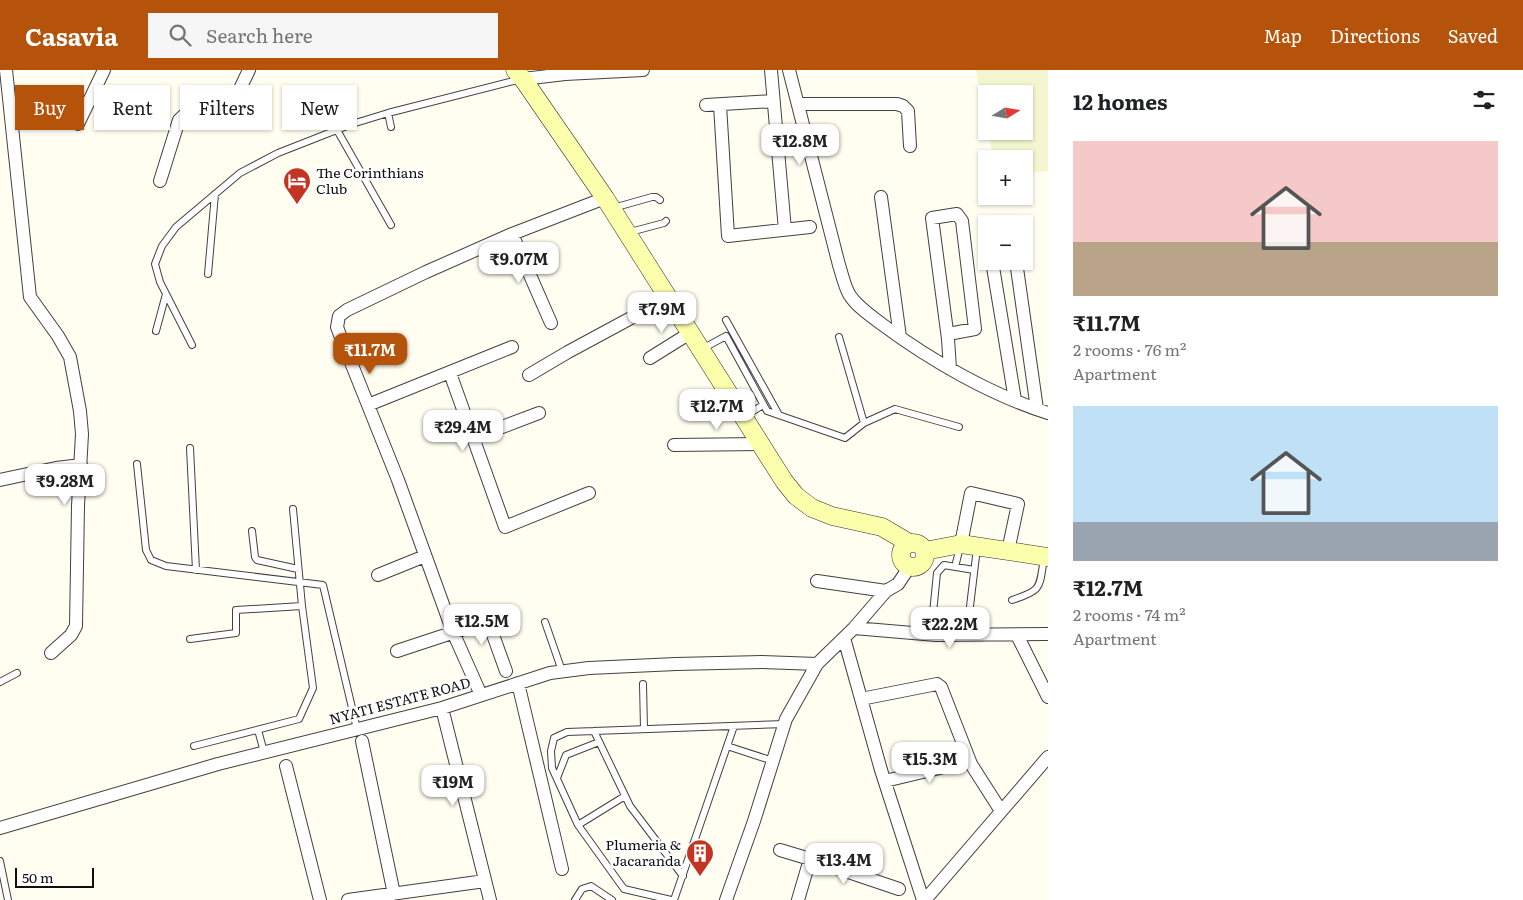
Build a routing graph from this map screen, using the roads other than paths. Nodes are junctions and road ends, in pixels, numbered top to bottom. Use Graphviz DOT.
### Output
graph roads {
  1 [pos="6,70"];
  2 [pos="104,70"];
  3 [pos="249,70"];
  4 [pos="643,70"];
  5 [pos="771,70"];
  6 [pos="789,70"];
  7 [pos="586,71"];
  8 [pos="519,74"];
  9 [pos="773,101"];
  10 [pos="798,104"];
  11 [pos="720,105"];
  12 [pos="706,106"];
  13 [pos="84,112"];
  14 [pos="388,113"];
  15 [pos="357,123"];
  16 [pos="391,127"];
  17 [pos="337,130"];
  18 [pos="910,146"];
  19 [pos="160,181"];
  20 [pos="215,194"];
  21 [pos="881,197"];
  22 [pos="660,200"];
  23 [pos="608,203"];
  24 [pos="666,221"];
  25 [pos="391,225"];
  26 [pos="810,227"];
  27 [pos="785,230"];
  28 [pos="627,233"];
  29 [pos="512,234"];
  30 [pos="994,270"];
  31 [pos="1018,270"];
  32 [pos="208,274"];
  33 [pos="166,294"];
  34 [pos="668,298"];
  35 [pos="726,320"];
  36 [pos="551,324"];
  37 [pos="156,331"];
  38 [pos="690,334"];
  39 [pos="948,334"];
  40 [pos="839,337"];
  41 [pos="900,337"];
  42 [pos="192,344"];
  43 [pos="512,347"];
  44 [pos="701,350"];
  45 [pos="650,358"];
  46 [pos="950,369"];
  47 [pos="450,373"];
  48 [pos="530,375"];
  49 [pos="1016,400"];
  50 [pos="368,405"];
  51 [pos="763,405"];
  52 [pos="1043,411"];
  53 [pos="539,413"];
  54 [pos="779,415"];
  55 [pos="743,417"];
  56 [pos="864,423"];
  57 [pos="959,428"];
  58 [pos="473,438"];
  59 [pos="760,444"];
  60 [pos="674,445"];
  61 [pos="190,448"];
  62 [pos="137,464"];
  63 [pos="81,465"];
  64 [pos="0,480"];
  65 [pos="589,492"];
  66 [pos="293,509"];
  67 [pos="252,531"];
  68 [pos="969,545"];
  69 [pos="917,547"];
  70 [pos="1008,551"];
  71 [pos="425,556"];
  72 [pos="1046,557"];
  73 [pos="910,566"];
  74 [pos="955,567"];
  75 [pos="298,569"];
  76 [pos="196,570"];
  77 [pos="974,570"];
  78 [pos="378,575"];
  79 [pos="817,581"];
  80 [pos="300,582"];
  81 [pos="886,591"];
  82 [pos="1012,600"];
  83 [pos="302,606"];
  84 [pos="545,622"];
  85 [pos="854,628"];
  86 [pos="453,632"];
  87 [pos="1017,634"];
  88 [pos="1048,634"];
  89 [pos="844,638"];
  90 [pos="190,639"];
  91 [pos="397,651"];
  92 [pos="51,654"];
  93 [pos="817,664"];
  94 [pos="506,671"];
  95 [pos="562,671"];
  96 [pos="18,673"];
  97 [pos="0,682"];
  98 [pos="518,683"];
  99 [pos="643,684"];
  100 [pos="481,695"];
  101 [pos="1048,697"];
  102 [pos="861,699"];
  103 [pos="442,708"];
  104 [pos="785,724"];
  105 [pos="734,726"];
  106 [pos="644,729"];
  107 [pos="258,730"];
  108 [pos="594,731"];
  109 [pos="359,735"];
  110 [pos="599,742"];
  111 [pos="194,746"];
  112 [pos="727,746"];
  113 [pos="264,752"];
  114 [pos="1048,757"];
  115 [pos="969,760"];
  116 [pos="773,761"];
  117 [pos="286,766"];
  118 [pos="557,778"];
  119 [pos="885,781"];
  120 [pos="625,796"];
  121 [pos="1001,811"];
  122 [pos="578,825"];
  123 [pos="0,828"];
  124 [pos="780,850"];
  125 [pos="810,859"];
  126 [pos="0,861"];
  127 [pos="562,869"];
  128 [pos="684,876"];
  129 [pos="485,882"];
  130 [pos="899,889"];
  131 [pos="394,894"];
  132 [pos="8,900"];
  133 [pos="320,900"];
  134 [pos="348,900"];
  135 [pos="490,900"];
  136 [pos="575,900"];
  137 [pos="612,900"];
  138 [pos="672,900"];
  139 [pos="726,900"];
  140 [pos="798,900"];
  141 [pos="924,900"];
  1 -- 63 [label="street"];
  2 -- 13 [label="street"];
  3 -- 19 [label="street"];
  4 -- 7 [label="street"];
  5 -- 9 [label="street"];
  6 -- 10 [label="street"];
  7 -- 8 [label="street"];
  8 -- 14 [label="lane"];
  8 -- 23 [label="main road"];
  9 -- 11 [label="street"];
  9 -- 27 [label="street"];
  10 -- 18 [label="street"];
  10 -- 41 [label="street"];
  11 -- 12 [label="street"];
  11 -- 27 [label="street"];
  14 -- 15 [label="lane"];
  14 -- 16 [label="lane"];
  17 -- 20 [label="lane"];
  17 -- 25 [label="lane"];
  20 -- 32 [label="lane"];
  20 -- 33 [label="lane"];
  21 -- 41 [label="street"];
  22 -- 23 [label="lane"];
  23 -- 28 [label="main road"];
  23 -- 29 [label="street"];
  24 -- 28 [label="lane"];
  26 -- 27 [label="street"];
  28 -- 34 [label="main road"];
  29 -- 36 [label="street"];
  29 -- 50 [label="street"];
  30 -- 49 [label="street"];
  31 -- 52 [label="street"];
  33 -- 37 [label="lane"];
  33 -- 42 [label="lane"];
  34 -- 38 [label="main road"];
  34 -- 48 [label="street"];
  35 -- 54 [label="lane"];
  38 -- 44 [label="main road"];
  38 -- 45 [label="street"];
  39 -- 39 [label="street"];
  39 -- 46 [label="street"];
  40 -- 56 [label="lane"];
  41 -- 46 [label="street"];
  43 -- 47 [label="street"];
  44 -- 51 [label="lane"];
  44 -- 55 [label="main road"];
  46 -- 49 [label="street"];
  47 -- 50 [label="street"];
  47 -- 58 [label="street"];
  49 -- 52 [label="street"];
  50 -- 71 [label="street"];
  51 -- 54 [label="lane"];
  51 -- 55 [label="lane"];
  53 -- 58 [label="street"];
  54 -- 56 [label="lane"];
  55 -- 59 [label="main road"];
  56 -- 57 [label="lane"];
  58 -- 65 [label="street"];
  59 -- 60 [label="street"];
  59 -- 69 [label="main road"];
  61 -- 76 [label="lane"];
  62 -- 76 [label="lane"];
  63 -- 64 [label="street"];
  63 -- 92 [label="street"];
  66 -- 75 [label="lane"];
  67 -- 75 [label="lane"];
  68 -- 69 [label="main road"];
  68 -- 70 [label="main road"];
  68 -- 70 [label="street"];
  68 -- 74 [label="lane"];
  68 -- 77 [label="lane"];
  69 -- 73 [label="main road"];
  70 -- 72 [label="main road"];
  71 -- 78 [label="street"];
  71 -- 86 [label="street"];
  72 -- 82 [label="lane"];
  73 -- 81 [label="street"];
  74 -- 77 [label="lane"];
  74 -- 77 [label="lane"];
  75 -- 80 [label="lane"];
  76 -- 80 [label="lane"];
  79 -- 81 [label="street"];
  80 -- 83 [label="lane"];
  80 -- 109 [label="lane"];
  81 -- 85 [label="street"];
  83 -- 90 [label="lane"];
  83 -- 107 [label="lane"];
  84 -- 95 [label="lane"];
  85 -- 87 [label="street"];
  85 -- 89 [label="street"];
  86 -- 91 [label="street"];
  86 -- 94 [label="street"];
  86 -- 100 [label="street"];
  87 -- 88 [label="street"];
  87 -- 101 [label="street"];
  89 -- 93 [label="street"];
  89 -- 102 [label="street"];
  93 -- 95 [label="street, NYATI ESTATE ROAD"];
  93 -- 104 [label="street"];
  95 -- 98 [label="street, NYATI ESTATE ROAD"];
  96 -- 97 [label="lane"];
  98 -- 100 [label="street, NYATI ESTATE ROAD"];
  98 -- 127 [label="street"];
  99 -- 106 [label="lane"];
  100 -- 103 [label="street, NYATI ESTATE ROAD"];
  102 -- 115 [label="street"];
  102 -- 119 [label="street"];
  103 -- 109 [label="street, NYATI ESTATE ROAD"];
  103 -- 129 [label="street"];
  104 -- 105 [label="lane"];
  104 -- 116 [label="street"];
  105 -- 106 [label="lane"];
  105 -- 112 [label="lane"];
  106 -- 108 [label="lane"];
  107 -- 111 [label="lane"];
  107 -- 113 [label="lane"];
  108 -- 110 [label="lane"];
  108 -- 118 [label="lane"];
  109 -- 113 [label="street, NYATI ESTATE ROAD"];
  109 -- 131 [label="street"];
  110 -- 118 [label="lane"];
  110 -- 120 [label="lane"];
  112 -- 116 [label="lane"];
  112 -- 128 [label="lane"];
  113 -- 123 [label="street, NYATI ESTATE ROAD"];
  114 -- 121 [label="street"];
  115 -- 119 [label="street"];
  115 -- 121 [label="street"];
  116 -- 139 [label="street"];
  117 -- 133 [label="street"];
  118 -- 122 [label="lane"];
  119 -- 141 [label="street"];
  120 -- 122 [label="lane"];
  120 -- 128 [label="lane"];
  121 -- 141 [label="street"];
  122 -- 138 [label="lane"];
  124 -- 125 [label="street"];
  125 -- 130 [label="street"];
  125 -- 140 [label="street"];
  126 -- 132 [label="lane"];
  128 -- 138 [label="lane"];
  129 -- 131 [label="street"];
  129 -- 135 [label="street"];
  131 -- 134 [label="street"];
  136 -- 137 [label="lane"];
}
